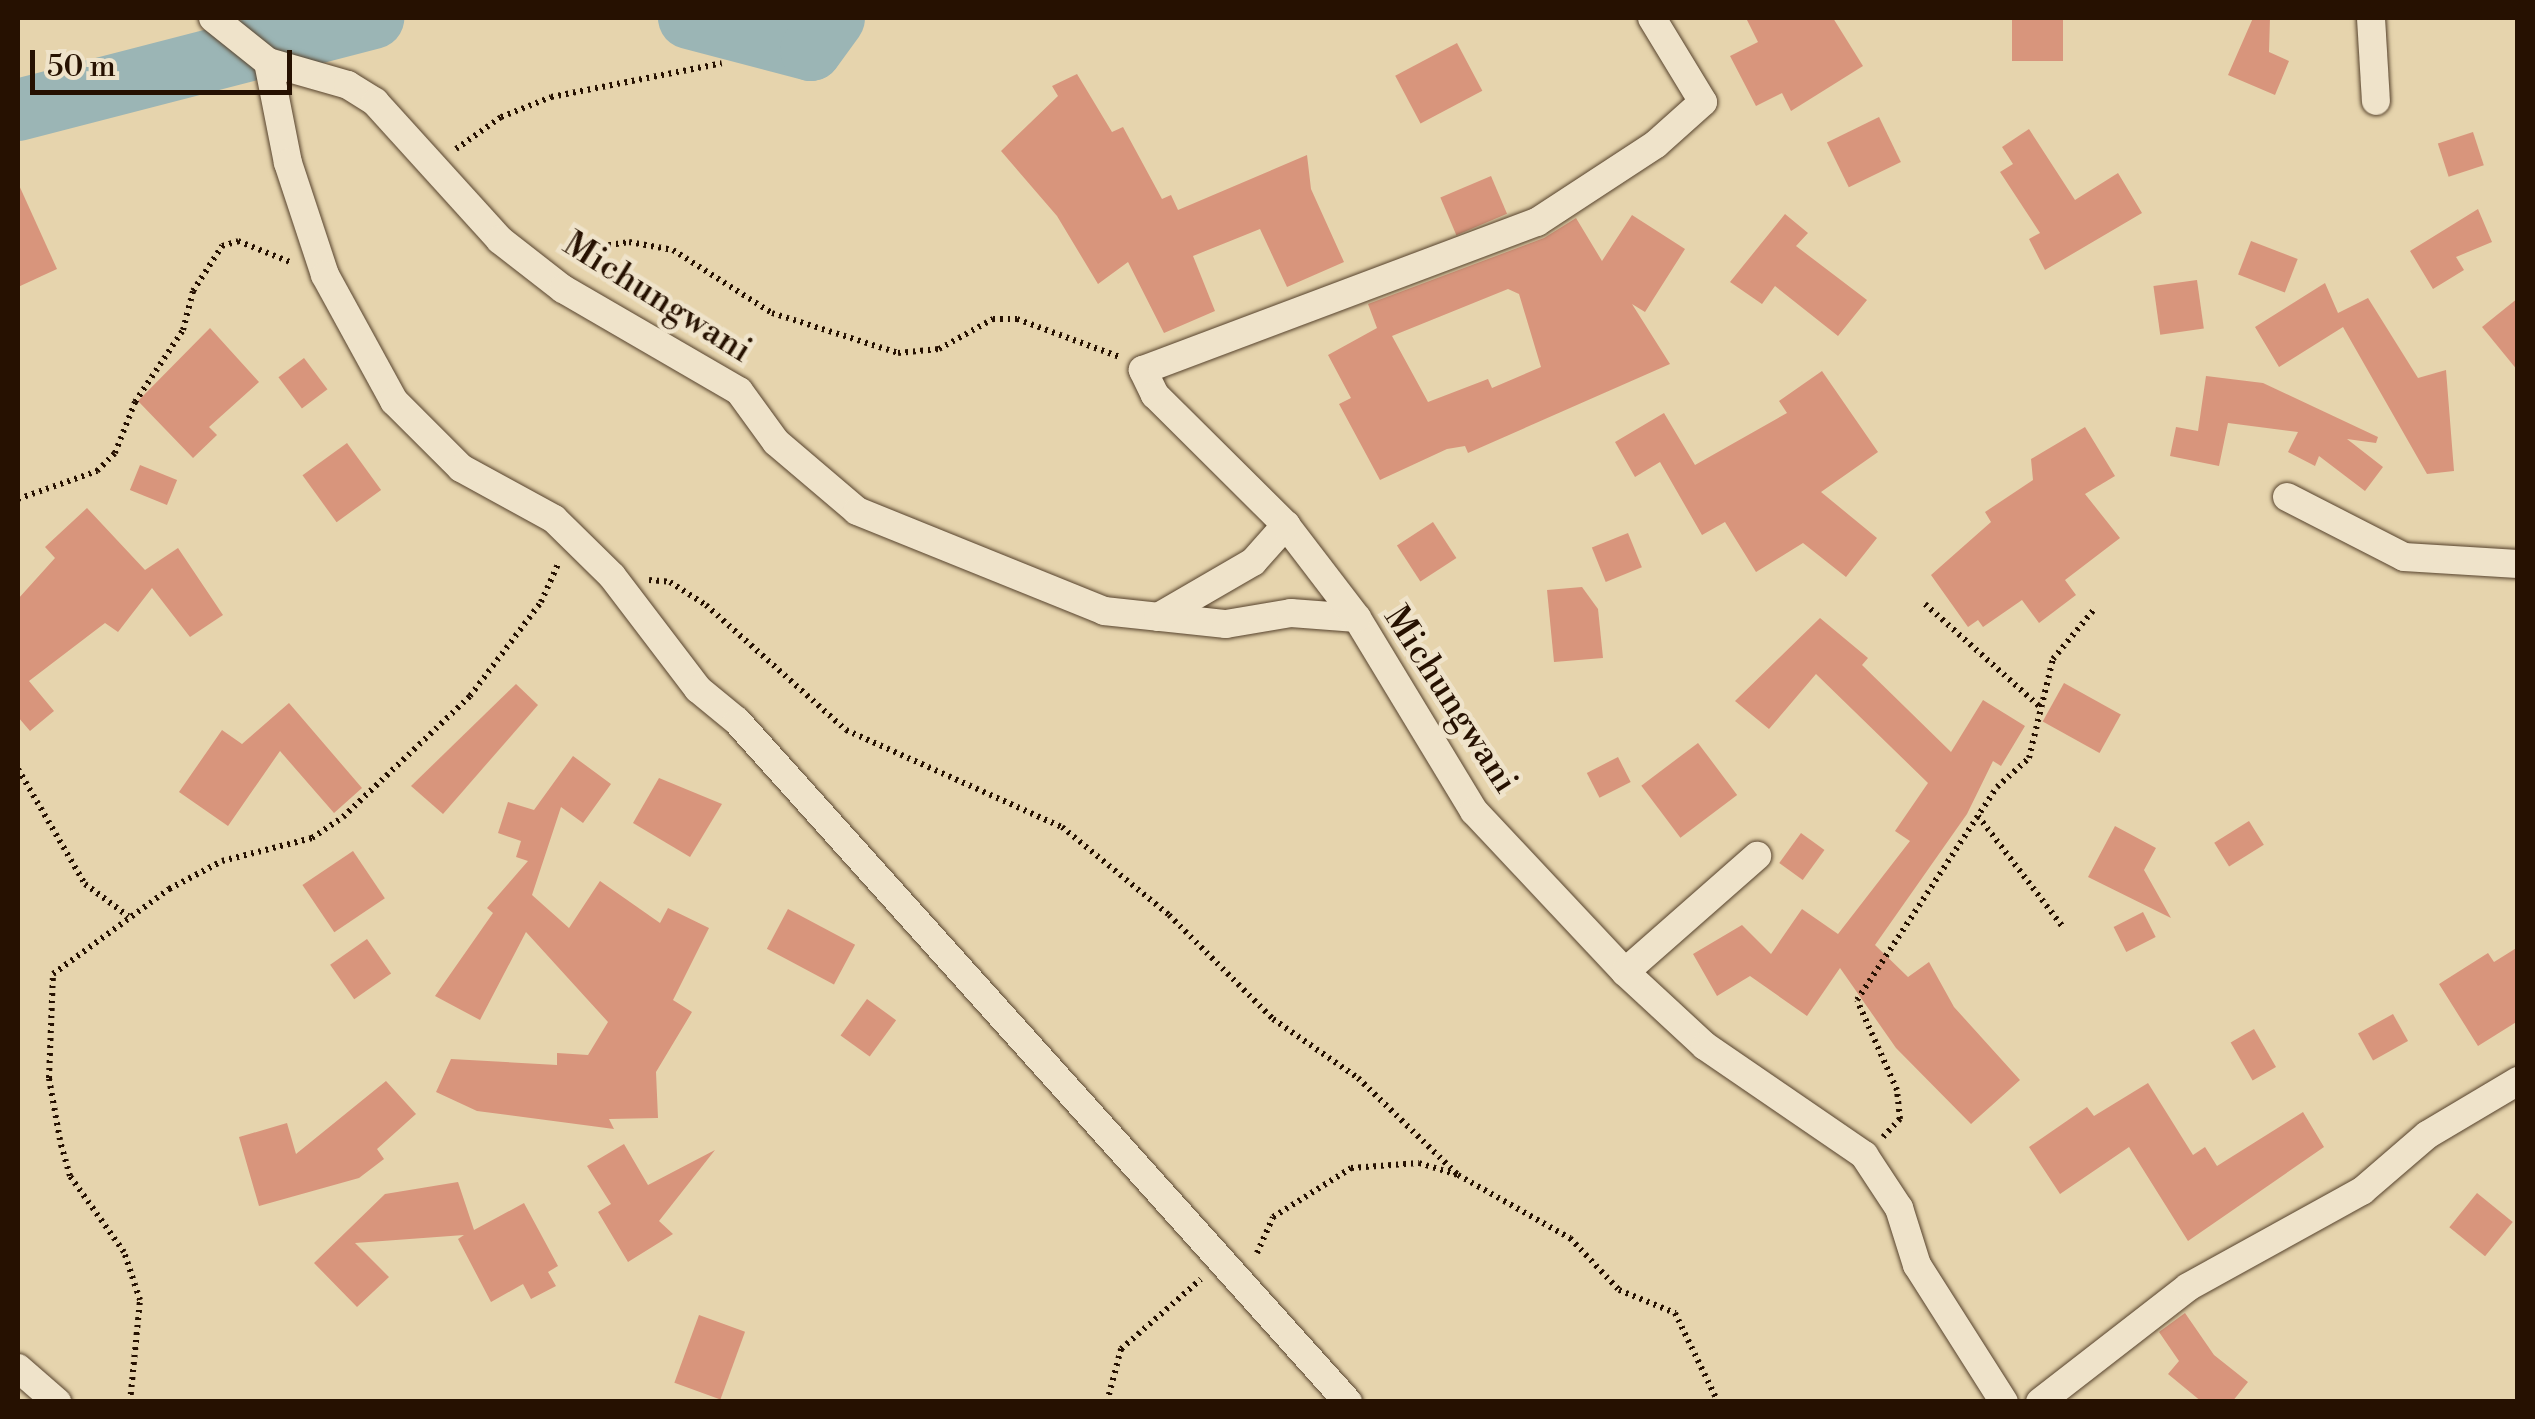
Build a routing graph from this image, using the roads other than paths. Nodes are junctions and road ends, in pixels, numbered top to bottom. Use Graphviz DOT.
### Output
graph roads {
  1 [pos="213,18"];
  2 [pos="1652,18"];
  3 [pos="2370,18"];
  4 [pos="268,62"];
  5 [pos="2376,101"];
  6 [pos="2287,497"];
  7 [pos="1286,526"];
  8 [pos="2518,564"];
  9 [pos="1158,617"];
  10 [pos="1357,618"];
  11 [pos="1756,856"];
  12 [pos="1625,972"];
  13 [pos="2518,1081"];
  14 [pos="18,1368"];
  15 [pos="58,1402"];
  16 [pos="1348,1402"];
  17 [pos="2004,1402"];
  18 [pos="2040,1402"];
  1 -- 4 [label="street"];
  2 -- 7 [label="street"];
  3 -- 5 [label="street"];
  4 -- 9 [label="street, Michungwani"];
  4 -- 16 [label="street"];
  6 -- 8 [label="street"];
  7 -- 9 [label="street"];
  7 -- 10 [label="street"];
  9 -- 10 [label="street, Michungwani"];
  10 -- 12 [label="street, Michungwani"];
  11 -- 12 [label="street"];
  12 -- 17 [label="street, Michungwani"];
  13 -- 18 [label="street"];
  14 -- 15 [label="street"];
}
